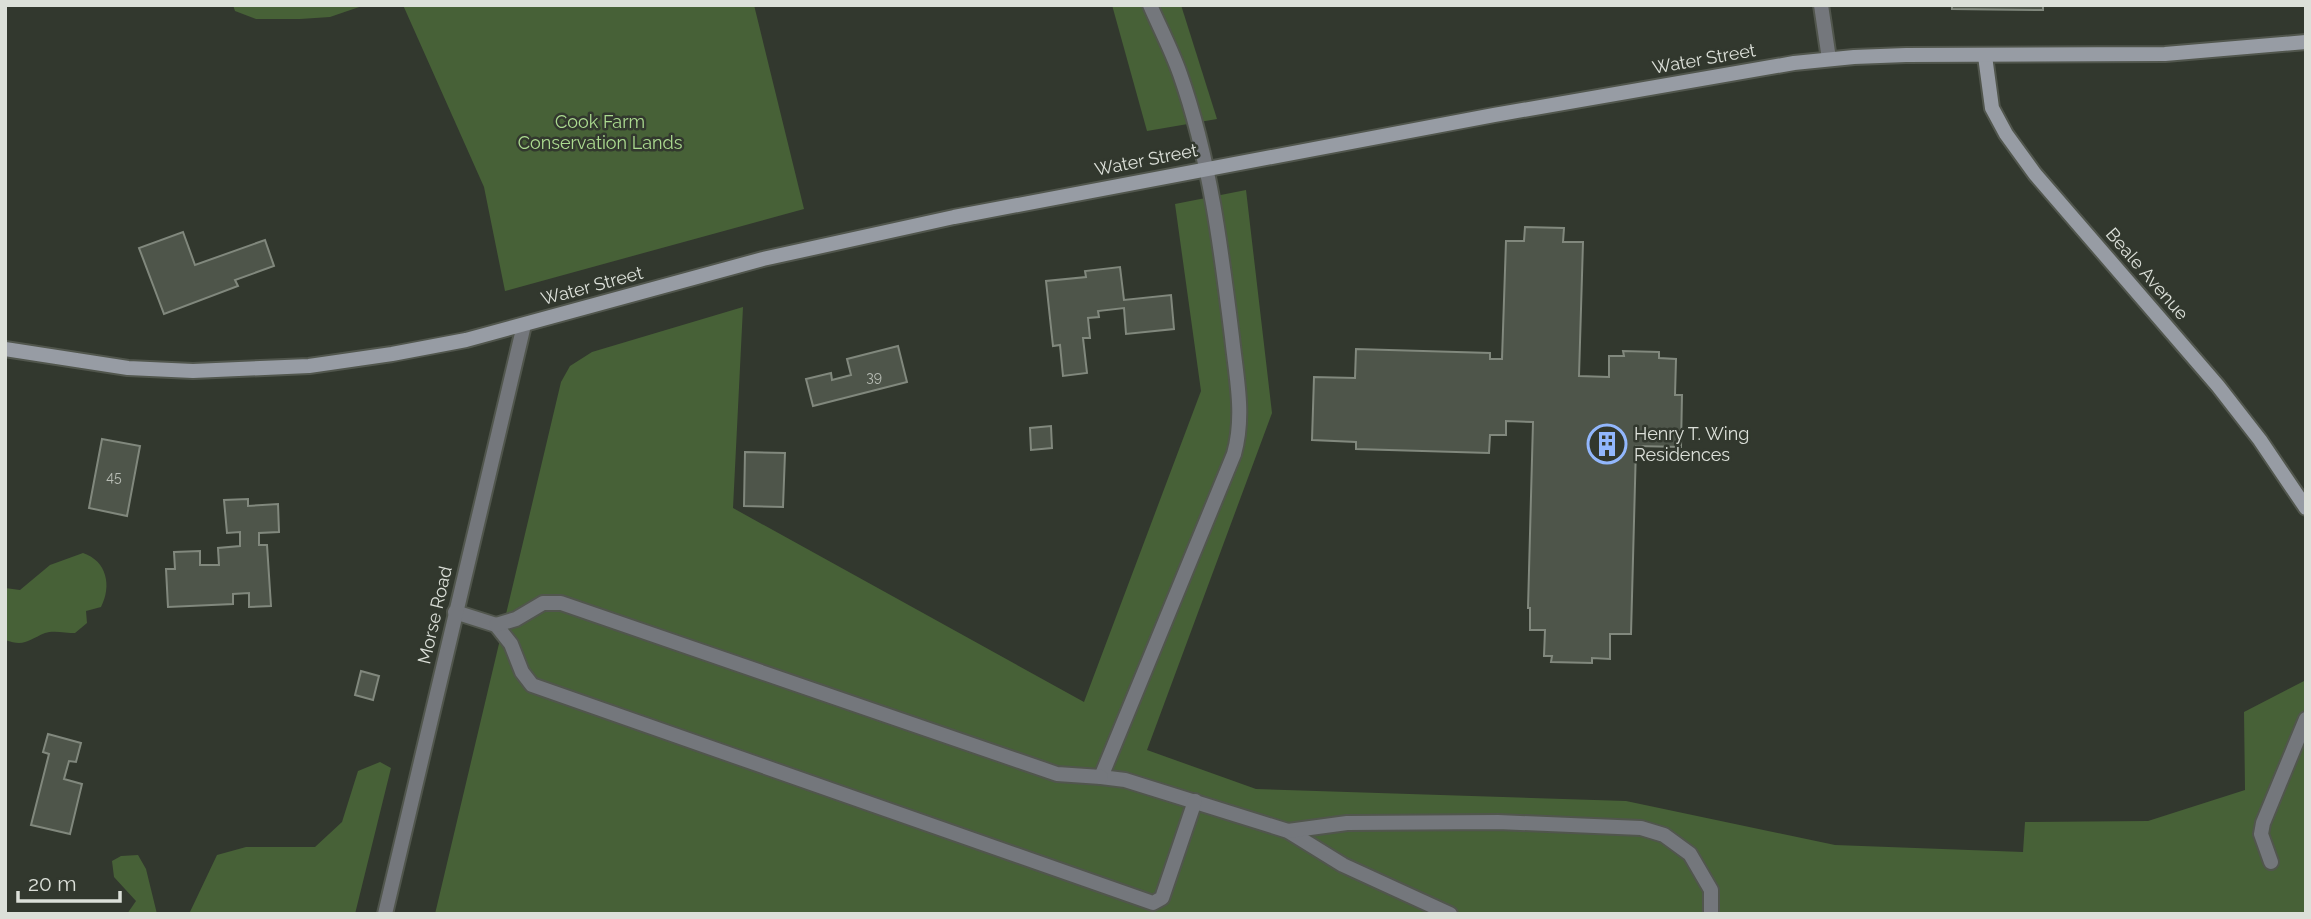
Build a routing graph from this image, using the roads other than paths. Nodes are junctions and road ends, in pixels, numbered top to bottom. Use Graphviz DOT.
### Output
graph roads {
  1 [pos="1150,5"];
  2 [pos="1821,5"];
  3 [pos="2306,42"];
  4 [pos="1985,56"];
  5 [pos="1829,59"];
  6 [pos="1207,167"];
  7 [pos="524,325"];
  8 [pos="5,349"];
  9 [pos="2306,508"];
  10 [pos="455,612"];
  11 [pos="496,625"];
  12 [pos="2306,719"];
  13 [pos="1101,777"];
  14 [pos="1195,801"];
  15 [pos="1288,831"];
  16 [pos="2271,862"];
  17 [pos="385,914"];
  18 [pos="1450,914"];
  19 [pos="1711,914"];
  1 -- 6 [label="street"];
  2 -- 5 [label="street"];
  3 -- 4 [label="main road, Water Street"];
  4 -- 5 [label="main road, Water Street"];
  4 -- 9 [label="main road, Beale Avenue"];
  5 -- 6 [label="main road, Water Street"];
  6 -- 7 [label="main road, Water Street"];
  6 -- 13 [label="street"];
  7 -- 8 [label="main road, Water Street"];
  7 -- 10 [label="street, Morse Road"];
  10 -- 11 [label="street"];
  10 -- 17 [label="street, Morse Road"];
  11 -- 13 [label="street"];
  11 -- 14 [label="street"];
  12 -- 16 [label="street"];
  13 -- 14 [label="street"];
  14 -- 15 [label="street"];
  15 -- 18 [label="street"];
  15 -- 19 [label="street"];
}
